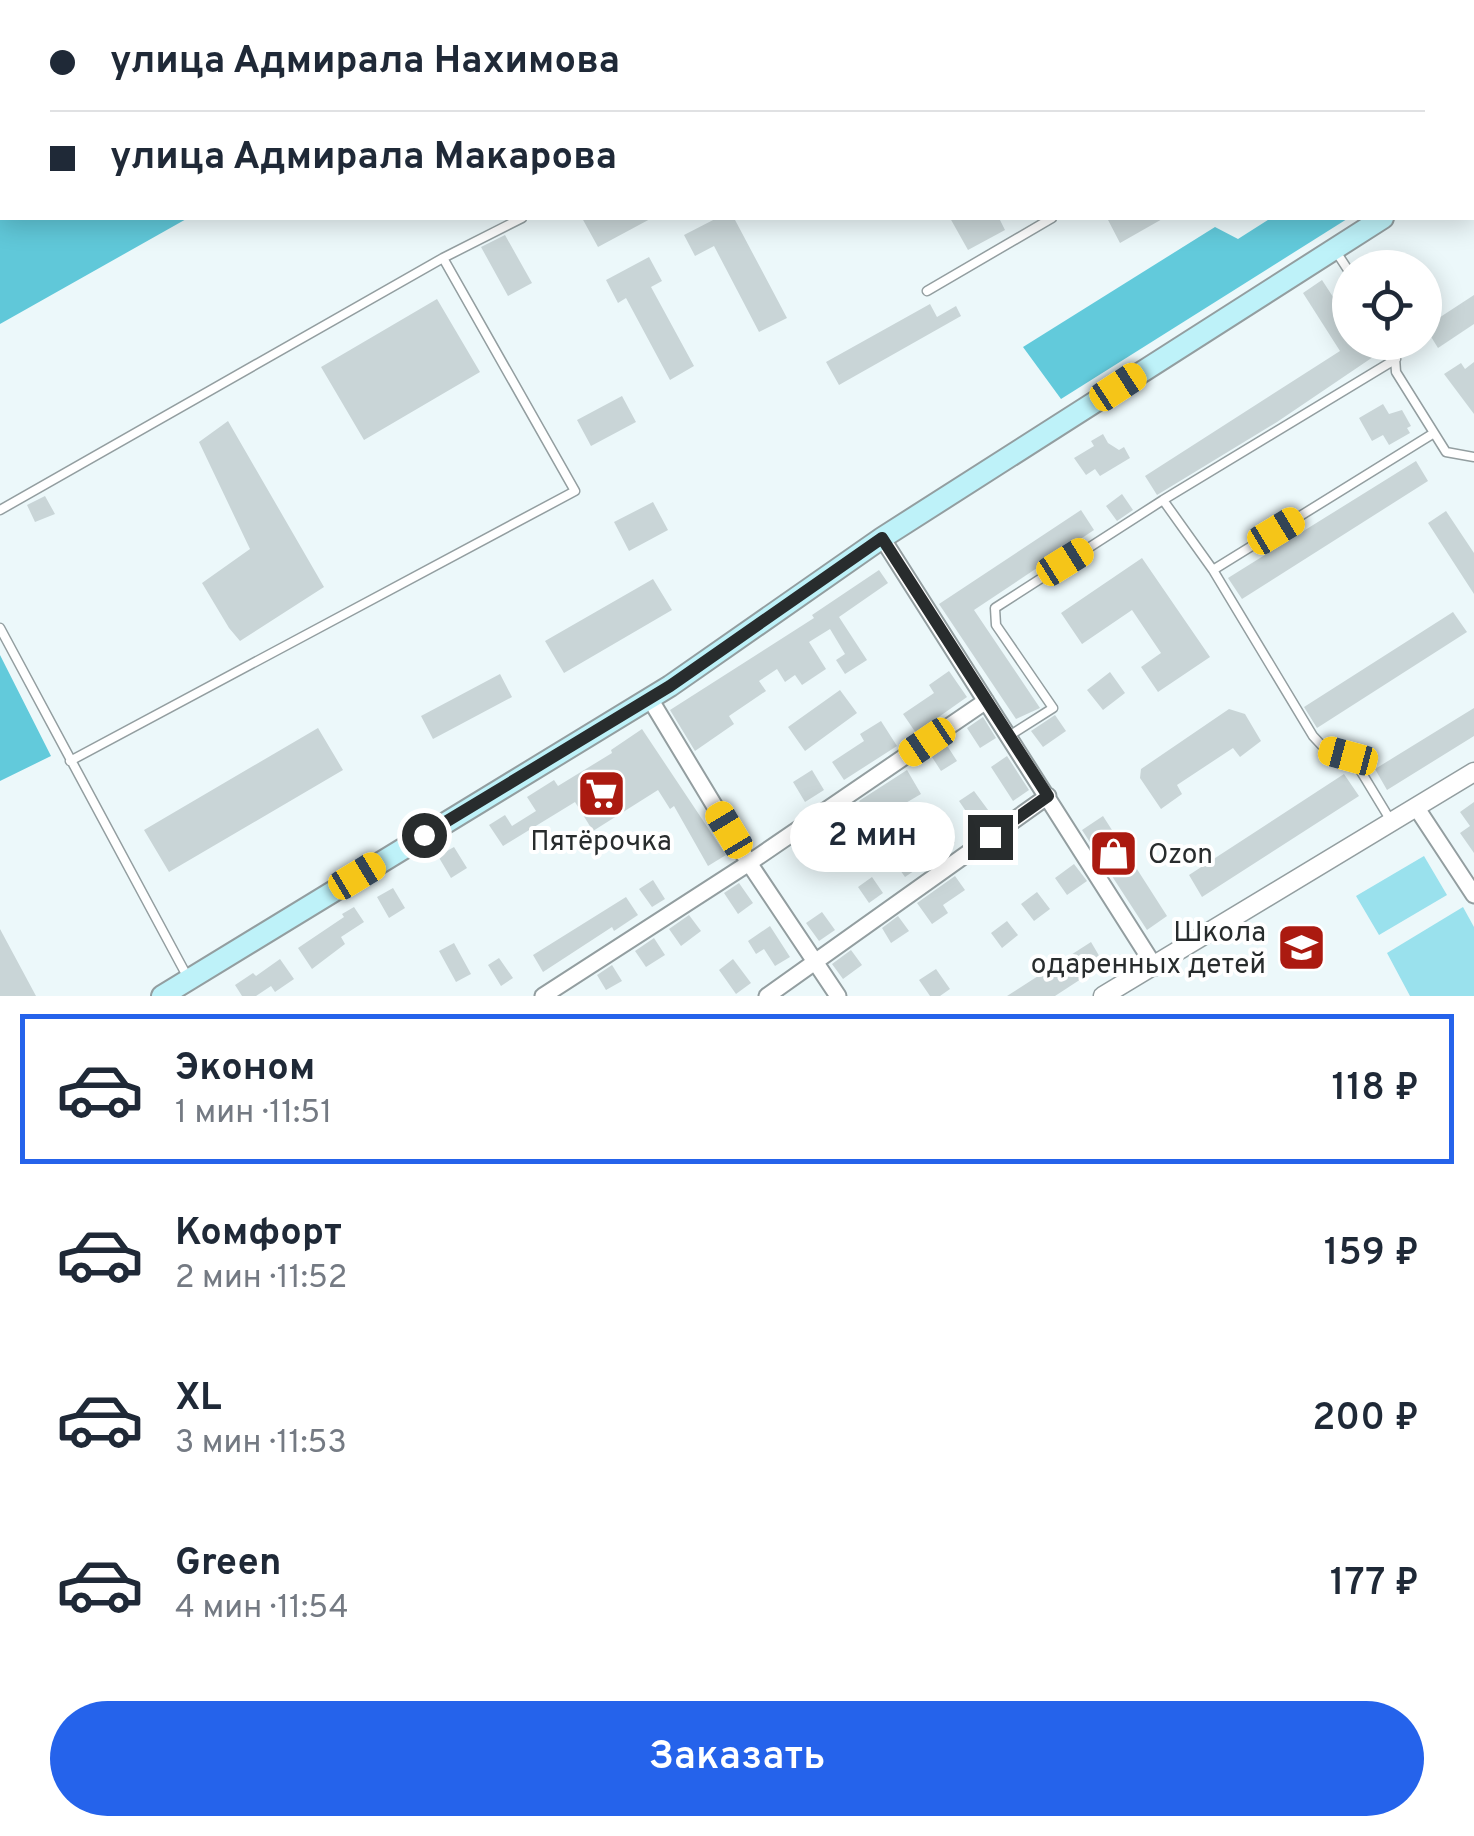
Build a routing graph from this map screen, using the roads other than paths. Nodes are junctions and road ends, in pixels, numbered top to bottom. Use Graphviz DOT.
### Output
graph roads {
  1 [pos="518,220"];
  2 [pos="1049,220"];
  3 [pos="1370,221"];
  4 [pos="1334,249"];
  5 [pos="442,258"];
  6 [pos="927,291"];
  7 [pos="1394,360"];
  8 [pos="1396,360"];
  9 [pos="1434,434"];
  10 [pos="1474,457"];
  11 [pos="1163,500"];
  12 [pos="0,510"];
  13 [pos="882,538"];
  14 [pos="1213,570"];
  15 [pos="0,628"];
  16 [pos="650,698"];
  17 [pos="986,701"];
  18 [pos="1009,736"];
  19 [pos="70,762"];
  20 [pos="1474,772"];
  21 [pos="1048,796"];
  22 [pos="1416,807"];
  23 [pos="1392,822"];
  24 [pos="749,863"];
  25 [pos="1474,895"];
  26 [pos="816,962"];
  27 [pos="1155,967"];
  28 [pos="188,978"];
  29 [pos="162,996"];
  30 [pos="543,996"];
  31 [pos="768,996"];
  32 [pos="838,996"];
  33 [pos="1104,996"];
  1 -- 5 [label="lane"];
  2 -- 6 [label="lane"];
  3 -- 4 [label="main road"];
  4 -- 13 [label="main road"];
  5 -- 12 [label="lane"];
  5 -- 19 [label="lane"];
  7 -- 11 [label="lane"];
  8 -- 9 [label="lane"];
  9 -- 10 [label="lane"];
  9 -- 14 [label="lane"];
  11 -- 14 [label="lane"];
  11 -- 18 [label="lane"];
  13 -- 16 [label="main road"];
  13 -- 17 [label="street"];
  14 -- 23 [label="lane"];
  15 -- 19 [label="lane"];
  16 -- 24 [label="street"];
  16 -- 28 [label="main road"];
  17 -- 18 [label="street"];
  17 -- 24 [label="street"];
  18 -- 21 [label="street"];
  19 -- 28 [label="lane"];
  20 -- 22 [label="street"];
  21 -- 26 [label="street"];
  21 -- 27 [label="street"];
  22 -- 23 [label="street"];
  22 -- 25 [label="street"];
  23 -- 27 [label="street"];
  24 -- 26 [label="street"];
  24 -- 30 [label="street"];
  26 -- 31 [label="street"];
  26 -- 32 [label="street"];
  27 -- 33 [label="street"];
  28 -- 29 [label="main road"];
}
